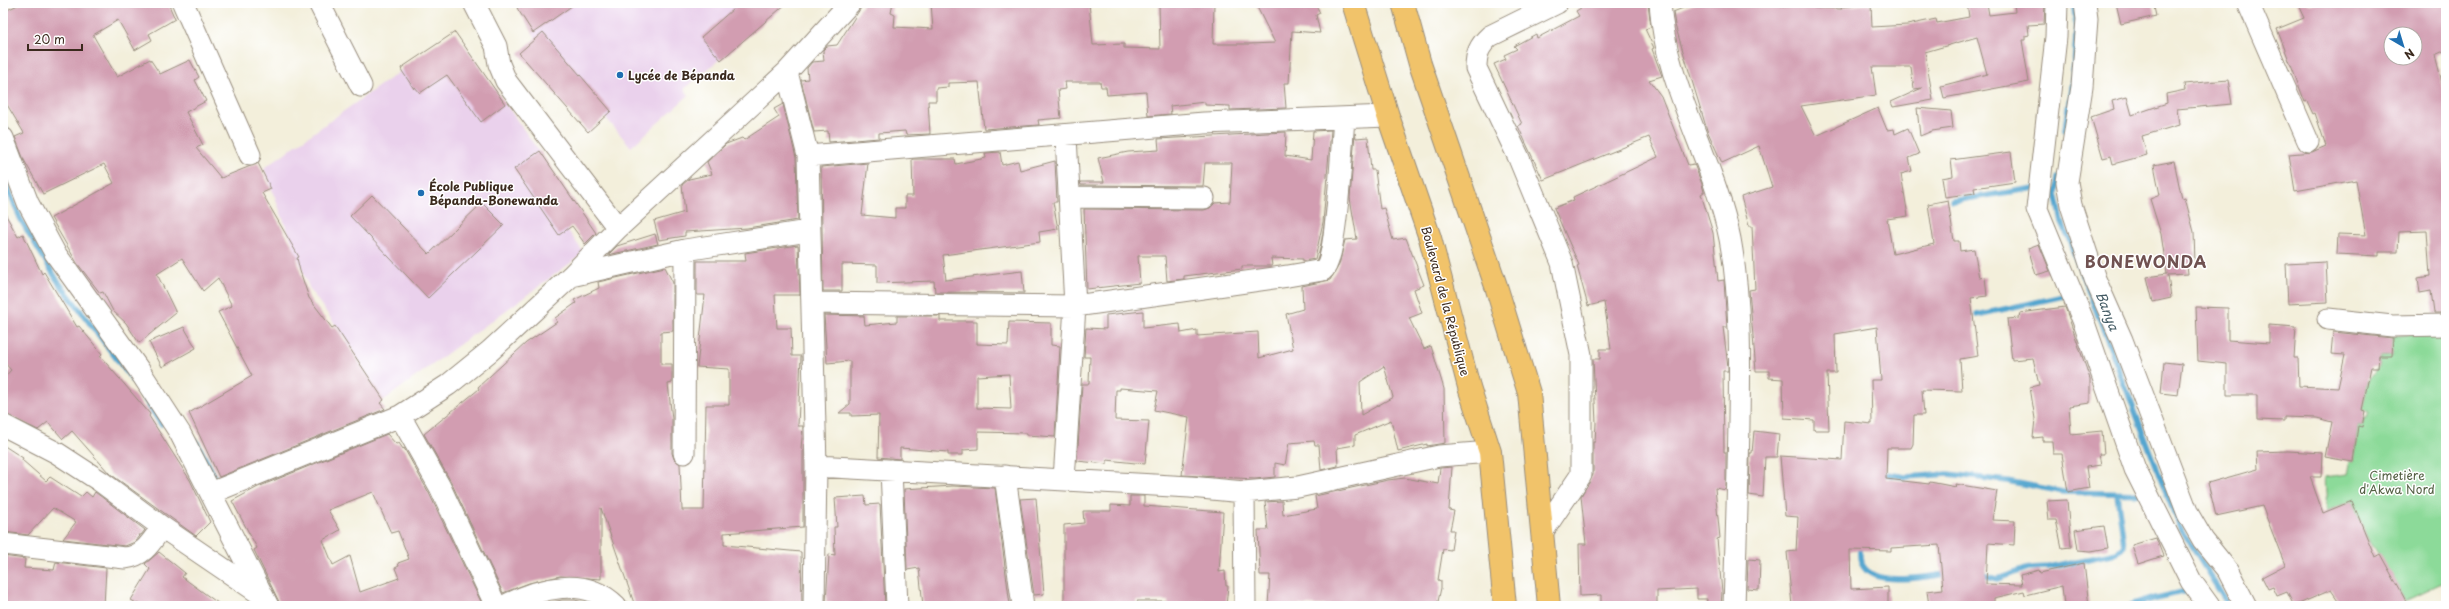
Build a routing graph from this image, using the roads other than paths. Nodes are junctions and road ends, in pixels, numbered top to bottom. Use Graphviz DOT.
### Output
graph roads {
  1 [pos="183,3"];
  2 [pos="318,3"];
  3 [pos="474,3"];
  4 [pos="850,3"];
  5 [pos="1353,3"];
  6 [pos="1403,3"];
  7 [pos="1558,3"];
  8 [pos="1660,3"];
  9 [pos="2057,3"];
  10 [pos="2085,3"];
  11 [pos="2248,3"];
  12 [pos="787,72"];
  13 [pos="361,86"];
  14 [pos="1388,116"];
  15 [pos="1344,118"];
  16 [pos="1066,136"];
  17 [pos="3,138"];
  18 [pos="2308,141"];
  19 [pos="250,155"];
  20 [pos="808,156"];
  21 [pos="1070,197"];
  22 [pos="1204,198"];
  23 [pos="618,228"];
  24 [pos="808,231"];
  25 [pos="685,250"];
  26 [pos="571,276"];
  27 [pos="813,303"];
  28 [pos="1075,306"];
  29 [pos="2328,319"];
  30 [pos="2446,325"];
  31 [pos="400,416"];
  32 [pos="3,425"];
  33 [pos="1490,452"];
  34 [pos="684,453"];
  35 [pos="816,466"];
  36 [pos="891,470"];
  37 [pos="1005,476"];
  38 [pos="1064,480"];
  39 [pos="1244,492"];
  40 [pos="211,493"];
  41 [pos="162,527"];
  42 [pos="1543,531"];
  43 [pos="3,544"];
  44 [pos="264,600"];
  45 [pos="496,606"];
  46 [pos="504,606"];
  47 [pos="616,606"];
  48 [pos="814,606"];
  49 [pos="897,606"];
  50 [pos="1023,606"];
  51 [pos="1245,606"];
  52 [pos="1505,606"];
  53 [pos="1549,606"];
  54 [pos="1734,606"];
  55 [pos="2209,606"];
  56 [pos="2244,606"];
  1 -- 19 [label="street"];
  2 -- 13 [label="street"];
  3 -- 23 [label="street"];
  4 -- 12 [label="street"];
  5 -- 14 [label="main road, Boulevard de la République"];
  6 -- 42 [label="main road"];
  7 -- 42 [label="street"];
  8 -- 54 [label="street"];
  9 -- 55 [label="street"];
  10 -- 56 [label="street"];
  11 -- 18 [label="street"];
  12 -- 20 [label="street"];
  12 -- 23 [label="street"];
  14 -- 15 [label="street"];
  14 -- 33 [label="main road, Boulevard de la République"];
  15 -- 16 [label="street"];
  15 -- 28 [label="street"];
  16 -- 20 [label="street"];
  16 -- 21 [label="street"];
  17 -- 40 [label="street"];
  20 -- 24 [label="street"];
  21 -- 22 [label="street"];
  21 -- 28 [label="street"];
  23 -- 26 [label="street"];
  24 -- 25 [label="street"];
  24 -- 27 [label="street"];
  25 -- 26 [label="street"];
  25 -- 34 [label="street"];
  26 -- 31 [label="street"];
  27 -- 28 [label="street"];
  27 -- 35 [label="street"];
  28 -- 38 [label="street"];
  29 -- 30 [label="street"];
  31 -- 40 [label="street"];
  31 -- 45 [label="street"];
  32 -- 41 [label="street"];
  33 -- 39 [label="street"];
  33 -- 52 [label="main road, Boulevard de la République"];
  35 -- 36 [label="street"];
  35 -- 48 [label="street"];
  36 -- 37 [label="street"];
  36 -- 49 [label="street"];
  37 -- 38 [label="street"];
  37 -- 50 [label="street"];
  38 -- 39 [label="street"];
  39 -- 51 [label="street"];
  40 -- 44 [label="street"];
  41 -- 43 [label="street"];
  41 -- 44 [label="street"];
  42 -- 53 [label="main road"];
  46 -- 47 [label="street"];
}
